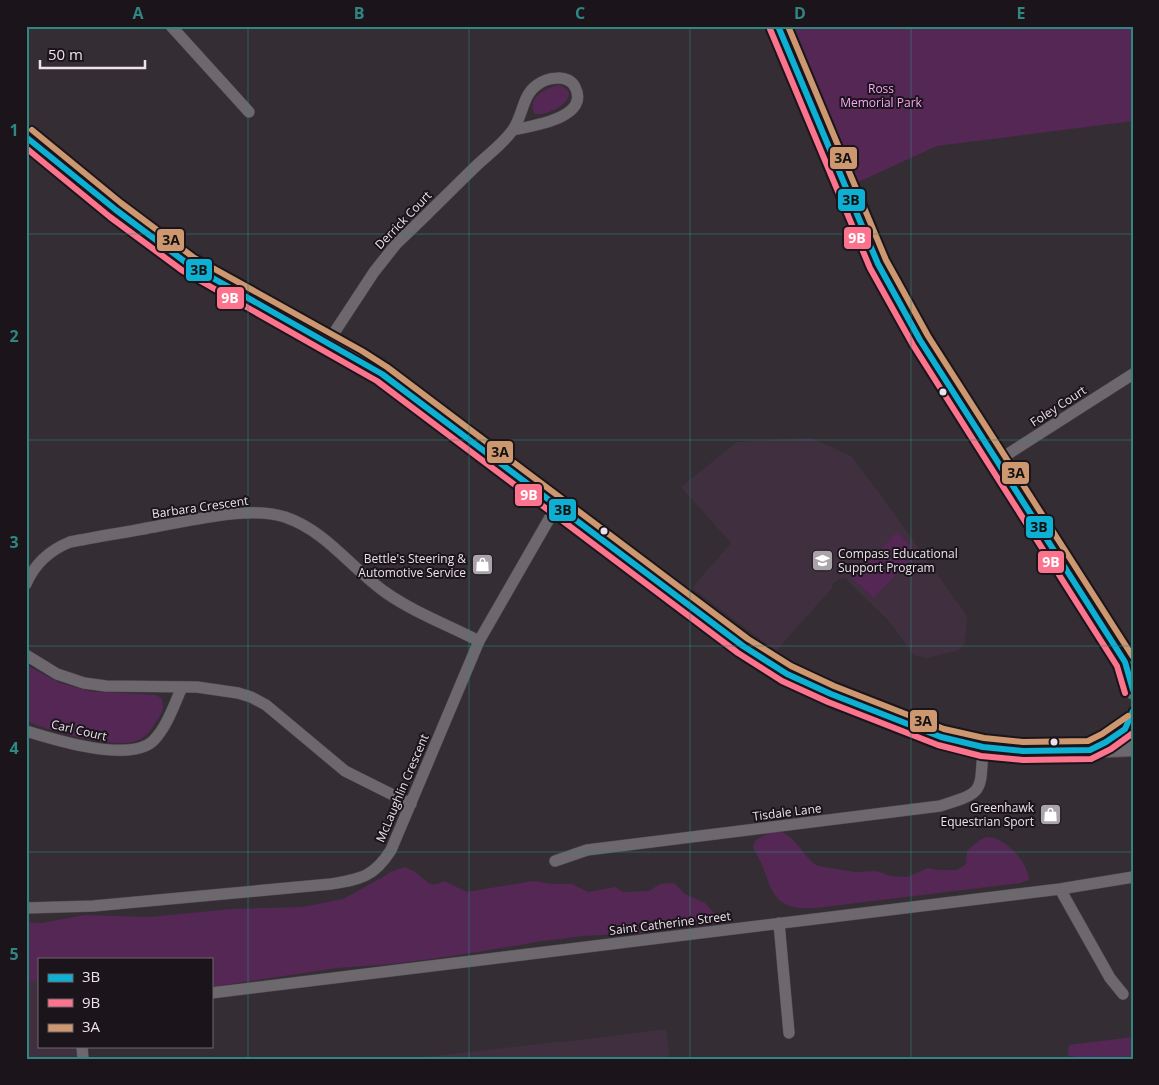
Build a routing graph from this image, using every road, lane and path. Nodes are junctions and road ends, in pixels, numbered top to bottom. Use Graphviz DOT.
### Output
graph roads {
  1 [pos="171,26"];
  2 [pos="778,26"];
  3 [pos="249,112"];
  4 [pos="513,130"];
  5 [pos="26,137"];
  6 [pos="328,342"];
  7 [pos="1133,374"];
  8 [pos="997,460"];
  9 [pos="556,507"];
  10 [pos="26,584"];
  11 [pos="479,641"];
  12 [pos="26,655"];
  13 [pos="1129,668"];
  14 [pos="182,687"];
  15 [pos="1133,691"];
  16 [pos="1133,710"];
  17 [pos="1129,726"];
  18 [pos="26,731"];
  19 [pos="983,748"];
  20 [pos="1133,748"];
  21 [pos="1090,750"];
  22 [pos="411,804"];
  23 [pos="555,860"];
  24 [pos="1133,877"];
  25 [pos="1060,889"];
  26 [pos="26,908"];
  27 [pos="779,923"];
  28 [pos="212,994"];
  29 [pos="1123,994"];
  30 [pos="789,1033"];
  1 -- 3 [label="street"];
  2 -- 8 [label="street"];
  4 -- 4 [label="street, Derrick Court"];
  4 -- 6 [label="street, Derrick Court"];
  5 -- 6 [label="street"];
  6 -- 9 [label="street"];
  7 -- 8 [label="street, Foley Court"];
  8 -- 13 [label="street"];
  9 -- 11 [label="street, McLaughlin Crescent"];
  9 -- 19 [label="street"];
  10 -- 11 [label="street, Barbara Crescent"];
  11 -- 22 [label="street, McLaughlin Crescent"];
  12 -- 14 [label="street"];
  13 -- 15 [label="street"];
  14 -- 18 [label="street, Carl Court"];
  14 -- 22 [label="street"];
  16 -- 17 [label="street"];
  17 -- 21 [label="street"];
  19 -- 21 [label="street"];
  19 -- 23 [label="street, Tisdale Lane"];
  20 -- 21 [label="street"];
  22 -- 26 [label="street, McLaughlin Crescent"];
  24 -- 25 [label="street, Saint Catherine Street"];
  25 -- 27 [label="street, Saint Catherine Street"];
  25 -- 29 [label="street"];
  27 -- 28 [label="street, Saint Catherine Street"];
  27 -- 30 [label="street"];
}
